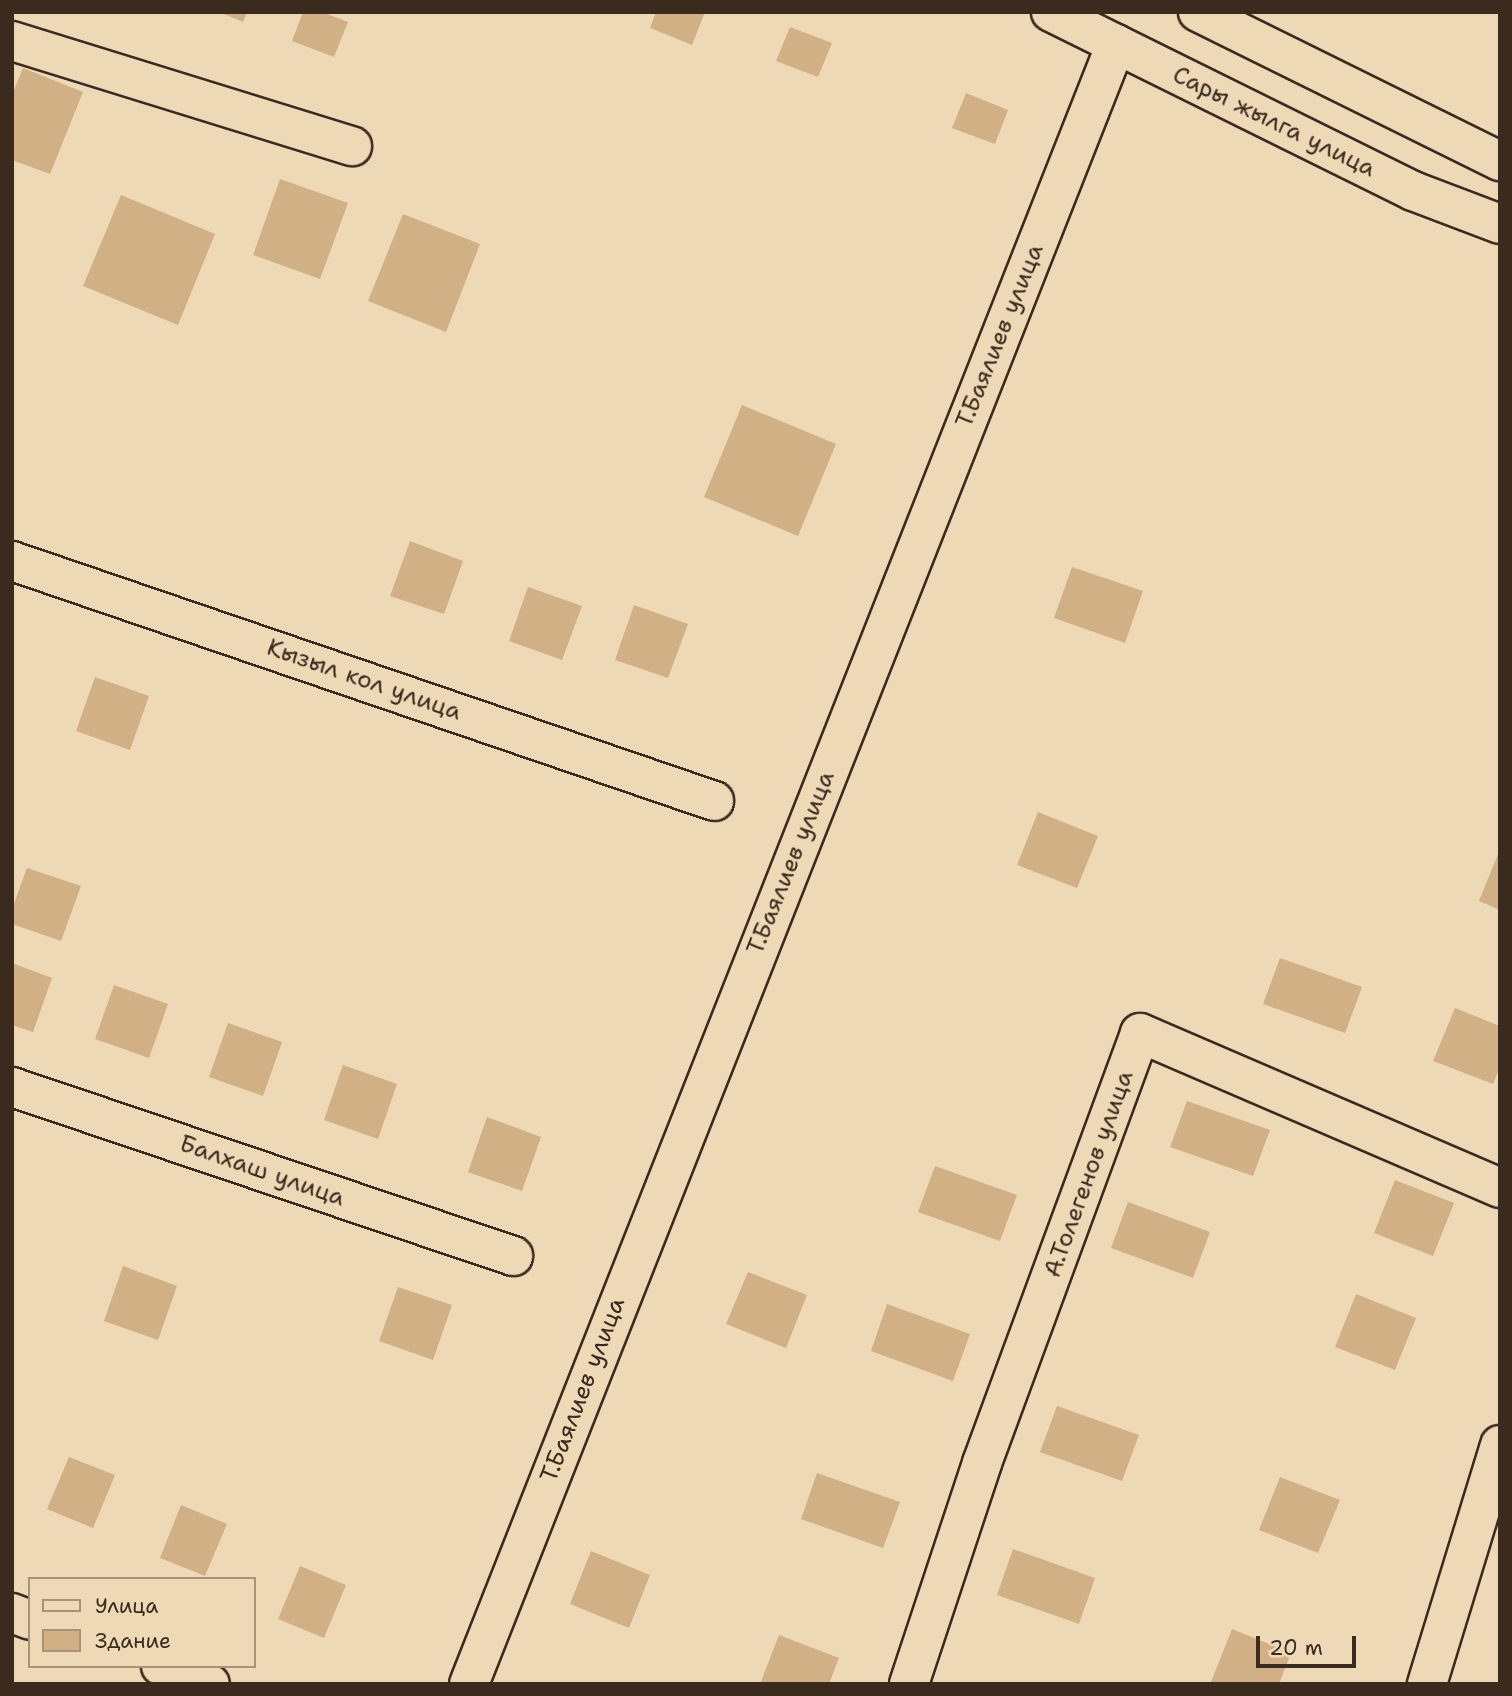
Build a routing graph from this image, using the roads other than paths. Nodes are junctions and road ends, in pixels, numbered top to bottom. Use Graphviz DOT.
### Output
graph roads {
  1 [pos="1051,12"];
  2 [pos="1198,12"];
  3 [pos="12,41"];
  4 [pos="1116,44"];
  5 [pos="352,146"];
  6 [pos="1500,162"];
  7 [pos="1500,224"];
  8 [pos="12,561"];
  9 [pos="714,801"];
  10 [pos="12,1087"];
  11 [pos="1500,1188"];
  12 [pos="513,1256"];
  13 [pos="1500,1445"];
  14 [pos="166,1668"];
  15 [pos="210,1684"];
  16 [pos="469,1684"];
  17 [pos="909,1684"];
  18 [pos="1427,1684"];
  1 -- 4 [label="street, Сары жылга улица"];
  2 -- 6 [label="street"];
  3 -- 5 [label="street"];
  4 -- 7 [label="street, Сары жылга улица"];
  4 -- 16 [label="street, Т.Баялиев улица"];
  8 -- 9 [label="street, Кызыл кол улица"];
  10 -- 12 [label="street, Балхаш улица"];
  11 -- 17 [label="street, А.Толегенов улица"];
  13 -- 18 [label="street"];
  14 -- 15 [label="street"];
}
